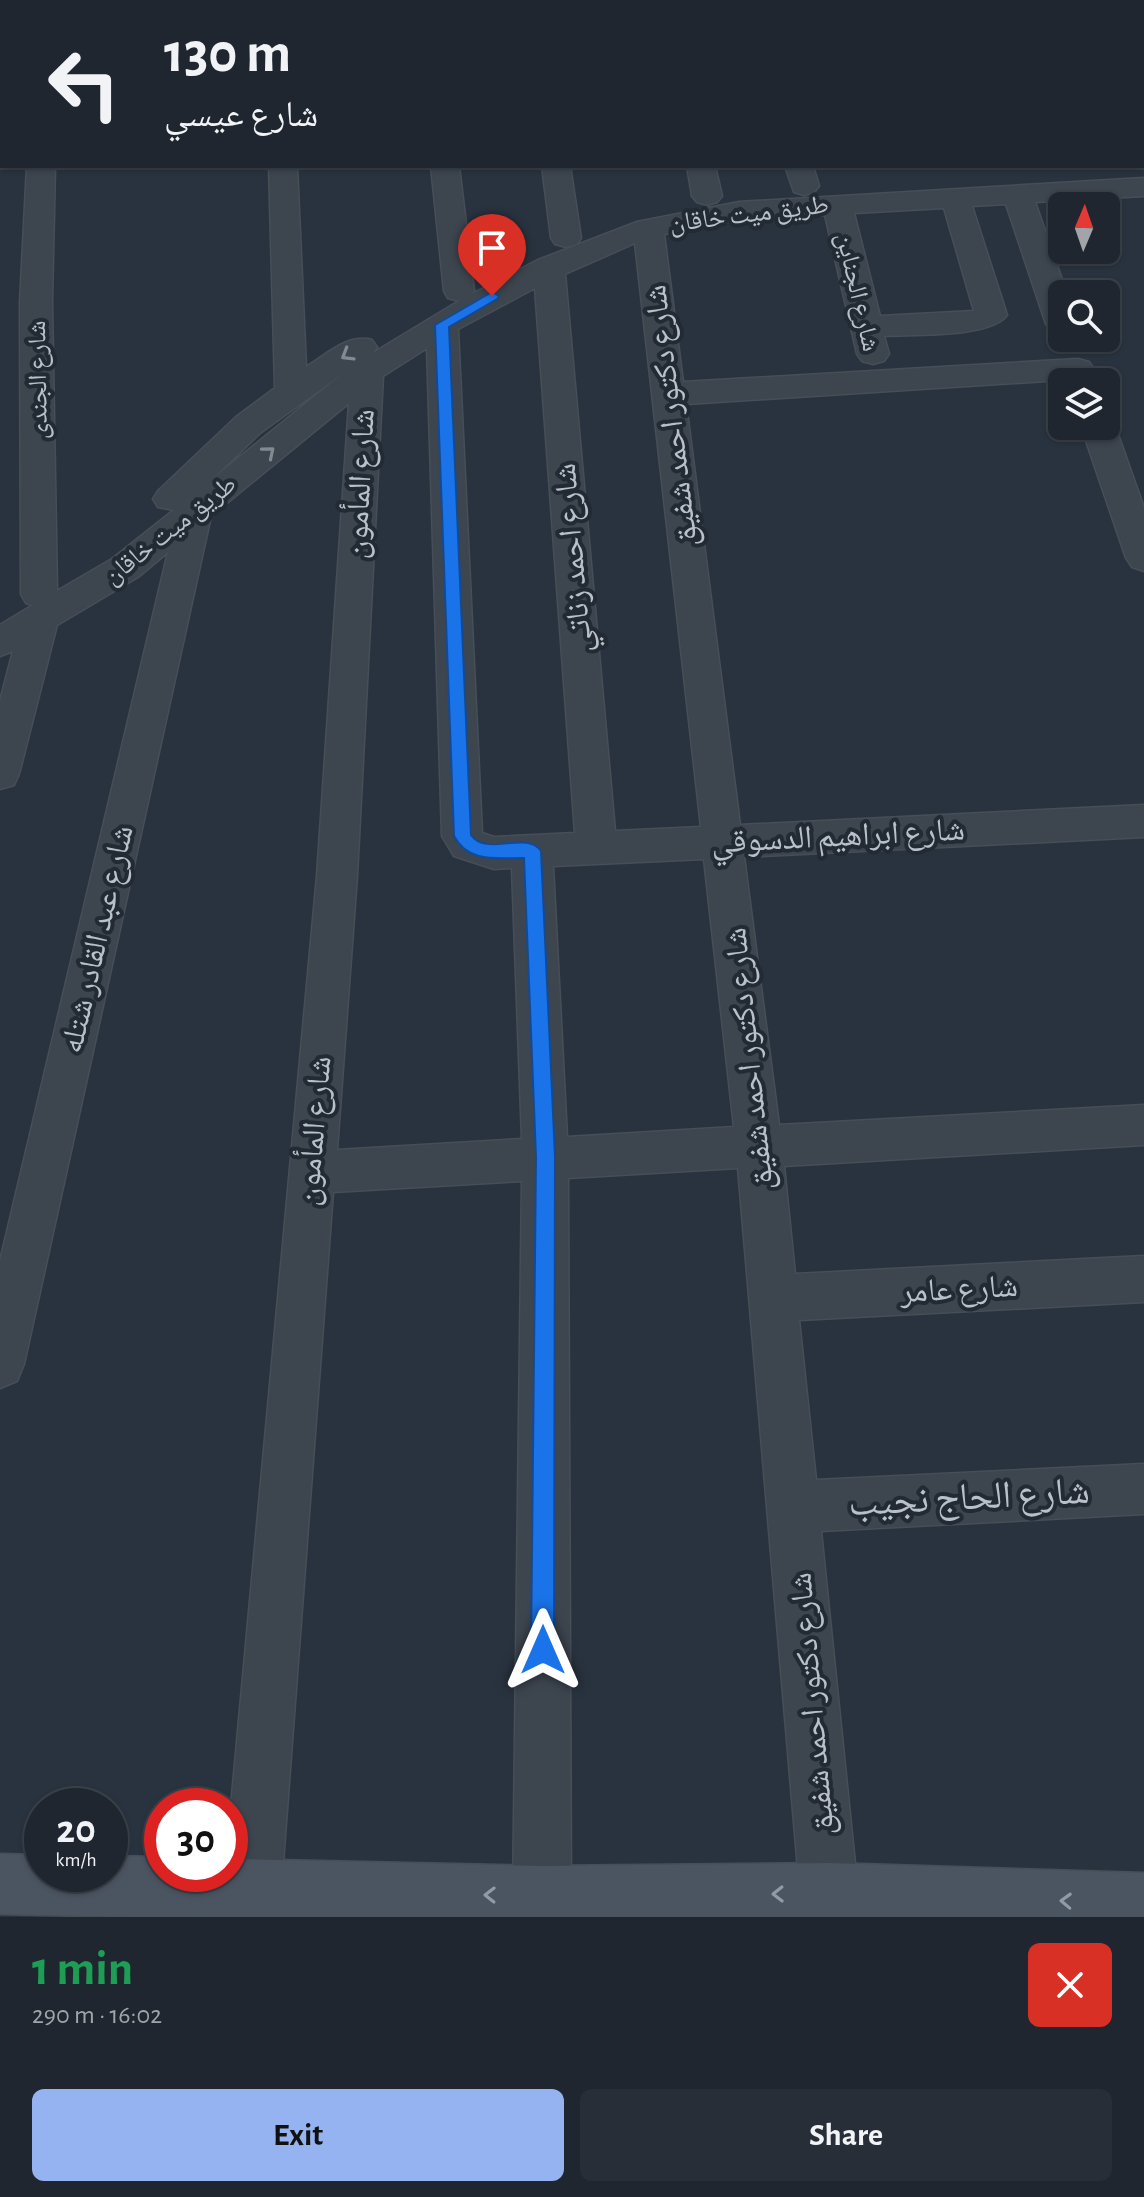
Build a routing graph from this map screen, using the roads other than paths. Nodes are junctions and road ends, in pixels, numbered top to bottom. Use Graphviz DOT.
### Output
graph roads {
  1 [pos="41,168"];
  2 [pos="283,168"];
  3 [pos="445,168"];
  4 [pos="556,168"];
  5 [pos="1109,168"];
  6 [pos="1144,168"];
  7 [pos="802,176"];
  8 [pos="1000,178"];
  9 [pos="704,181"];
  10 [pos="1144,187"];
  11 [pos="955,197"];
  12 [pos="837,204"];
  13 [pos="648,228"];
  14 [pos="558,252"];
  15 [pos="459,291"];
  16 [pos="1048,291"];
  17 [pos="442,325"];
  18 [pos="866,327"];
  19 [pos="367,371"];
  20 [pos="1048,377"];
  21 [pos="880,381"];
  22 [pos="291,392"];
  23 [pos="668,394"];
  24 [pos="1103,440"];
  25 [pos="194,515"];
  26 [pos="1144,558"];
  27 [pos="39,607"];
  28 [pos="0,617"];
  29 [pos="0,642"];
  30 [pos="0,774"];
  31 [pos="1144,821"];
  32 [pos="725,841"];
  33 [pos="596,848"];
  34 [pos="532,851"];
  35 [pos="1144,1125"];
  36 [pos="759,1145"];
  37 [pos="545,1157"];
  38 [pos="310,1172"];
  39 [pos="1144,1279"];
  40 [pos="773,1298"];
  41 [pos="0,1364"];
  42 [pos="1144,1489"];
  43 [pos="793,1507"];
  44 [pos="0,1884"];
  45 [pos="252,1890"];
  46 [pos="829,1893"];
  47 [pos="542,1896"];
  48 [pos="1144,1903"];
  1 -- 27 [label="street, شارع الجندى"];
  2 -- 22 [label="street"];
  3 -- 15 [label="street"];
  4 -- 14 [label="street, شارع احمد زناتي"];
  5 -- 6 [label="street, طريق ميت خاقان"];
  5 -- 8 [label="street, طريق ميت خاقان"];
  7 -- 8 [label="street, طريق ميت خاقان"];
  7 -- 9 [label="street, طريق ميت خاقان"];
  8 -- 10 [label="street, طريق ميت خاقان"];
  8 -- 11 [label="street, طريق ميت خاقان"];
  8 -- 16 [label="street"];
  9 -- 14 [label="street, طريق ميت خاقان"];
  11 -- 12 [label="street, طريق ميت خاقان"];
  11 -- 18 [label="street"];
  12 -- 13 [label="street, طريق ميت خاقان"];
  12 -- 18 [label="street, شارع الجناين"];
  13 -- 14 [label="street, طريق ميت خاقان"];
  13 -- 23 [label="street, شارع دكتور احمد شفيق"];
  14 -- 15 [label="street, طريق ميت خاقان"];
  14 -- 17 [label="street, طريق ميت خاقان"];
  14 -- 33 [label="street, شارع احمد زناتي"];
  15 -- 22 [label="street, طريق ميت خاقان, one-way"];
  17 -- 19 [label="street, طريق ميت خاقان"];
  17 -- 34 [label="street, شارع ابراهيم الدسوقي"];
  18 -- 21 [label="street, شارع الجناين"];
  25 -- 19 [label="street, طريق ميت خاقان, one-way"];
  19 -- 38 [label="street, شارع المأمون"];
  20 -- 21 [label="street"];
  21 -- 23 [label="street"];
  22 -- 27 [label="street, طريق ميت خاقان"];
  23 -- 32 [label="street, شارع دكتور احمد شفيق"];
  24 -- 26 [label="street"];
  25 -- 27 [label="street, طريق ميت خاقان"];
  25 -- 41 [label="street, شارع عبد القادر شتله"];
  27 -- 28 [label="street, طريق ميت خاقان"];
  27 -- 29 [label="street, طريق ميت خاقان"];
  27 -- 30 [label="street, شارع الجندى"];
  31 -- 32 [label="street, شارع ابراهيم الدسوقي"];
  32 -- 33 [label="street, شارع ابراهيم الدسوقي"];
  32 -- 36 [label="street, شارع دكتور احمد شفيق"];
  33 -- 34 [label="street, شارع ابراهيم الدسوقي"];
  34 -- 37 [label="street"];
  35 -- 36 [label="street"];
  36 -- 37 [label="street"];
  36 -- 40 [label="street, شارع دكتور احمد شفيق"];
  37 -- 38 [label="street"];
  37 -- 47 [label="street"];
  38 -- 45 [label="street, شارع المأمون"];
  39 -- 40 [label="street, شارع عامر"];
  40 -- 43 [label="street, شارع دكتور احمد شفيق"];
  42 -- 43 [label="street, شارع الحاج نجيب"];
  43 -- 46 [label="street, شارع دكتور احمد شفيق"];
  44 -- 45 [label="main road"];
  47 -- 45 [label="main road, one-way"];
  46 -- 47 [label="main road, one-way"];
  48 -- 46 [label="main road, one-way"];
}
